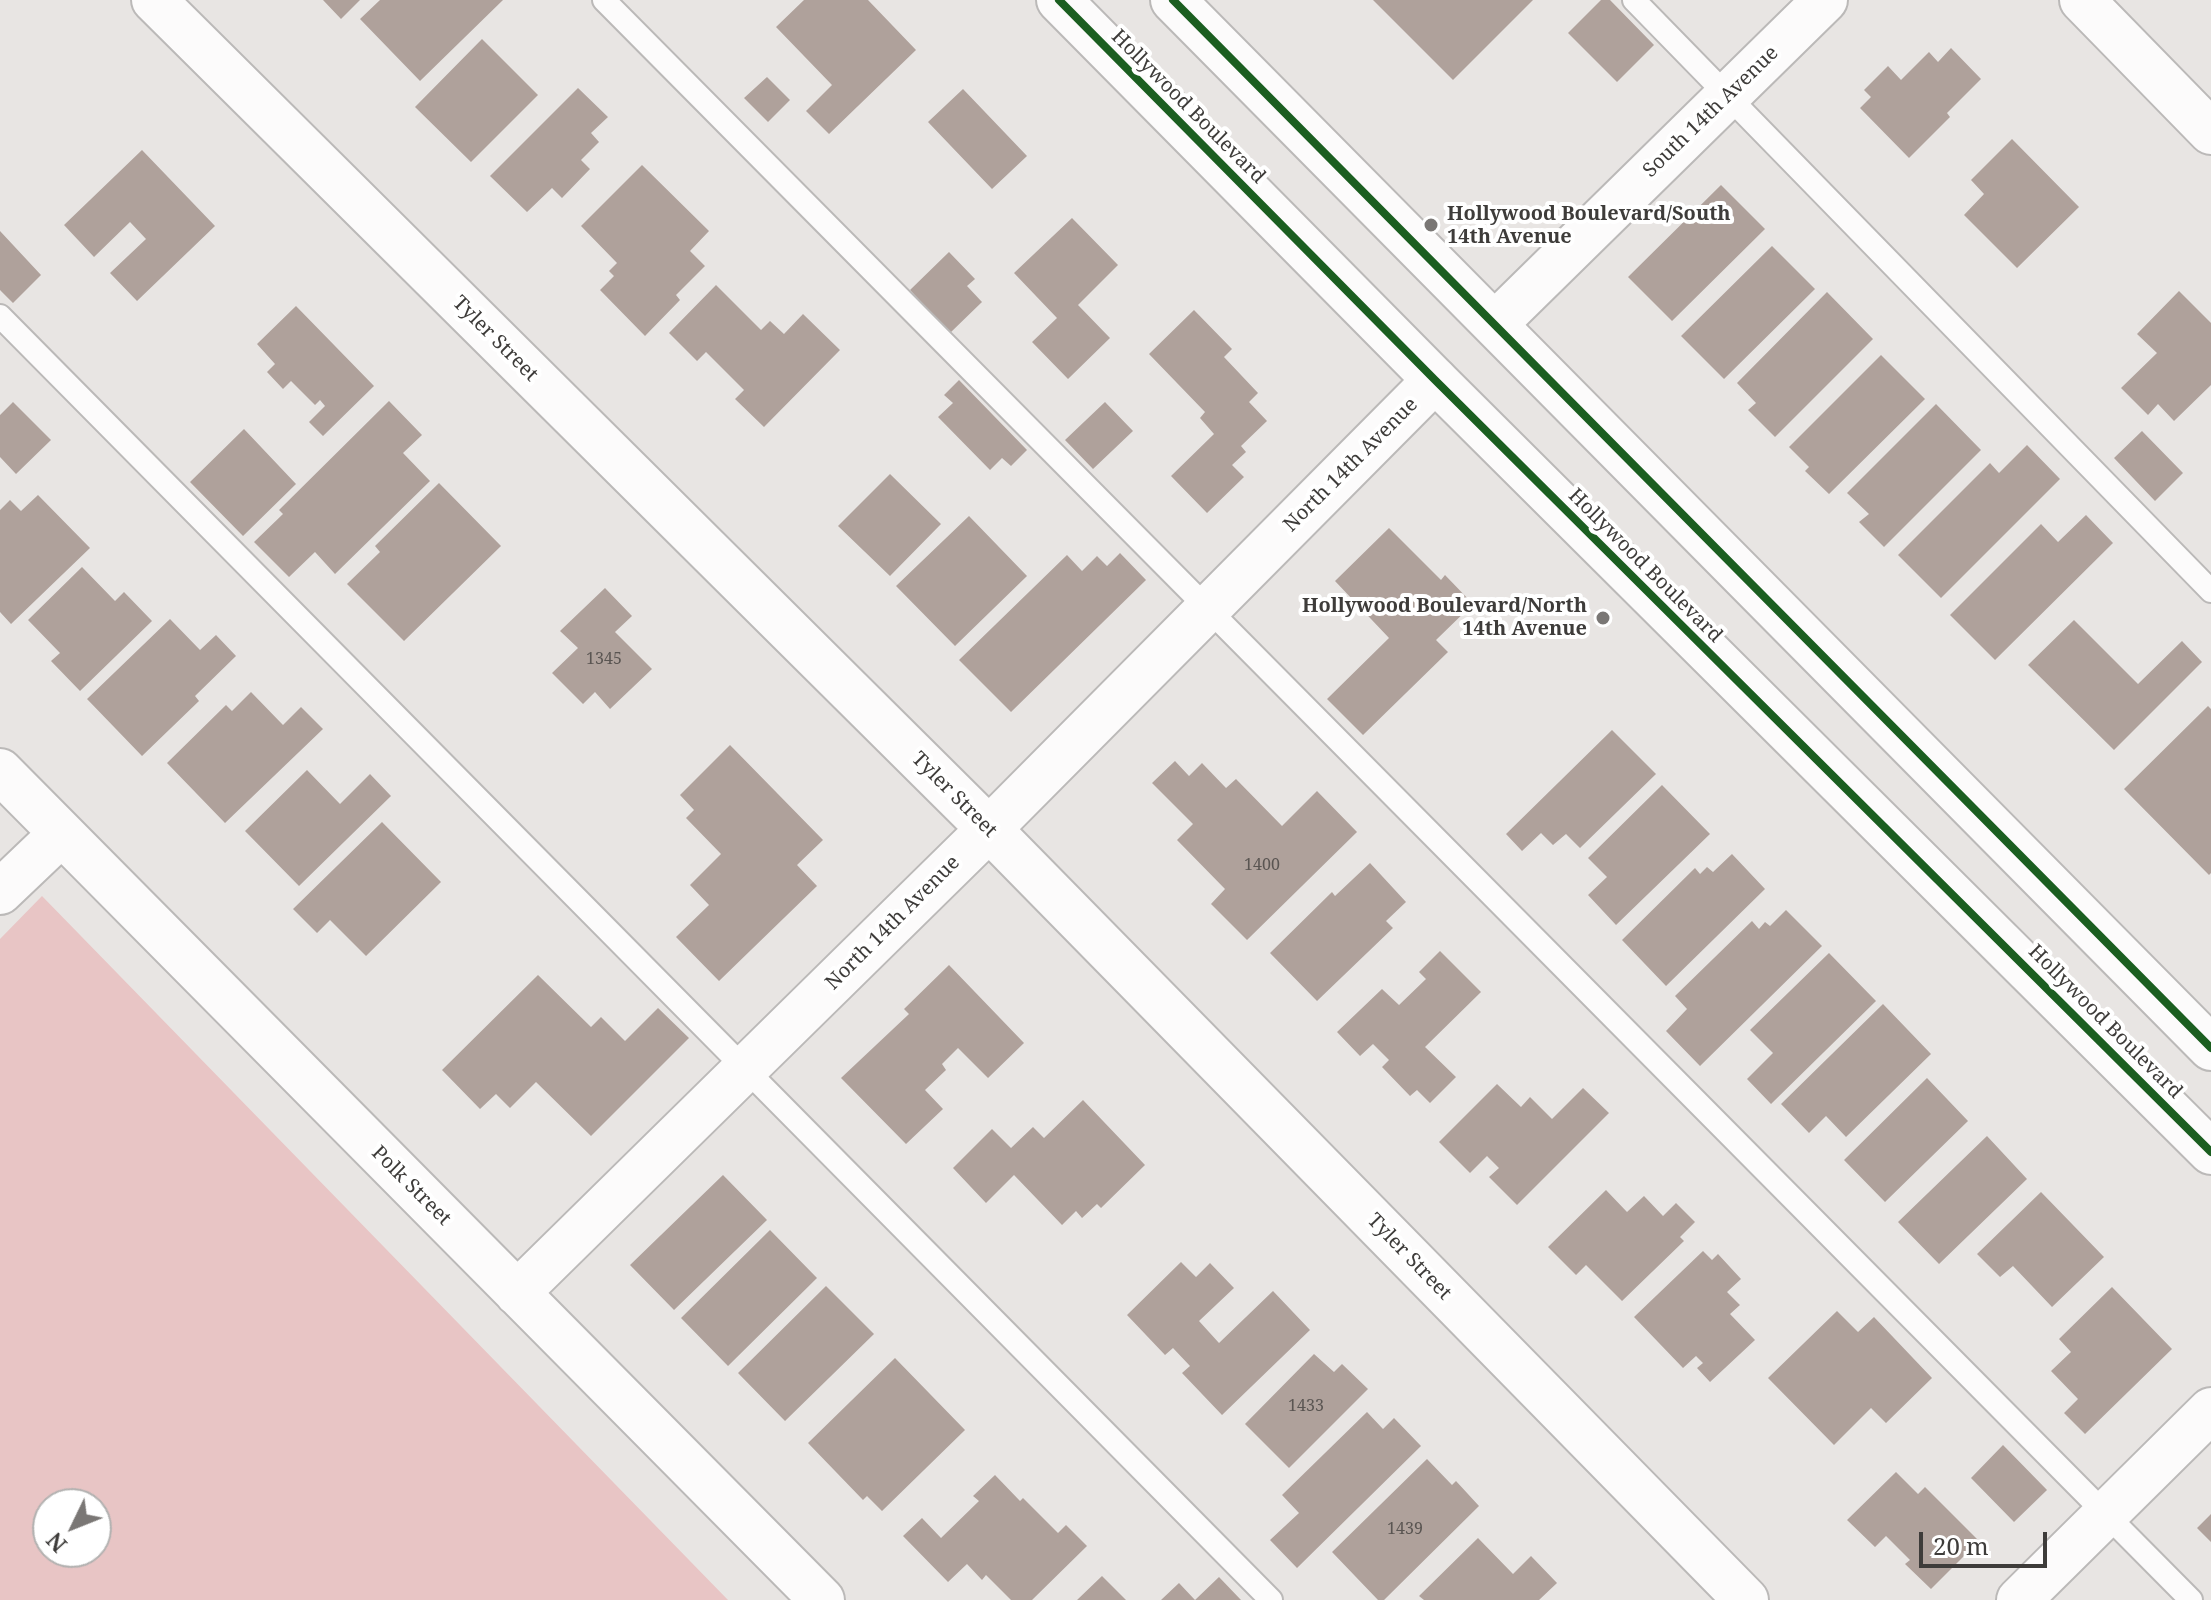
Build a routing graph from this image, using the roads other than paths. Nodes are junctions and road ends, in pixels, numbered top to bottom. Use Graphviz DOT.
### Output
graph roads {
  1 [pos="154,0"];
  2 [pos="604,0"];
  3 [pos="1059,0"];
  4 [pos="1173,0"];
  5 [pos="1634,0"];
  6 [pos="1825,0"];
  7 [pos="2082,0"];
  8 [pos="1728,96"];
  9 [pos="2211,132"];
  10 [pos="0,316"];
  11 [pos="1495,324"];
  12 [pos="1435,380"];
  13 [pos="2211,591"];
  14 [pos="1207,609"];
  15 [pos="0,771"];
  16 [pos="989,829"];
  17 [pos="61,834"];
  18 [pos="0,892"];
  19 [pos="2211,1048"];
  20 [pos="745,1068"];
  21 [pos="2195,1128"];
  22 [pos="2211,1152"];
  23 [pos="517,1293"];
  24 [pos="2211,1410"];
  25 [pos="2106,1514"];
  26 [pos="822,1600"];
  27 [pos="1271,1600"];
  28 [pos="1746,1600"];
  29 [pos="2019,1600"];
  30 [pos="2191,1600"];
  1 -- 16 [label="street, Tyler Street"];
  2 -- 14 [label="lane"];
  3 -- 12 [label="street, Hollywood Boulevard"];
  4 -- 11 [label="street"];
  5 -- 8 [label="lane"];
  6 -- 8 [label="street, South 14th Avenue"];
  7 -- 9 [label="street"];
  8 -- 11 [label="street, South 14th Avenue"];
  8 -- 13 [label="lane"];
  10 -- 20 [label="lane"];
  11 -- 19 [label="street"];
  12 -- 14 [label="street, North 14th Avenue"];
  12 -- 21 [label="street, Hollywood Boulevard"];
  14 -- 16 [label="street, North 14th Avenue"];
  14 -- 25 [label="lane"];
  15 -- 17 [label="street, Polk Street"];
  16 -- 20 [label="street, North 14th Avenue"];
  16 -- 28 [label="street, Tyler Street"];
  17 -- 18 [label="street"];
  17 -- 23 [label="street, Polk Street"];
  20 -- 23 [label="street, North 14th Avenue"];
  20 -- 27 [label="lane"];
  21 -- 22 [label="street, Hollywood Boulevard"];
  23 -- 26 [label="street, Polk Street"];
  24 -- 25 [label="street"];
  25 -- 29 [label="street"];
  25 -- 30 [label="lane"];
}
